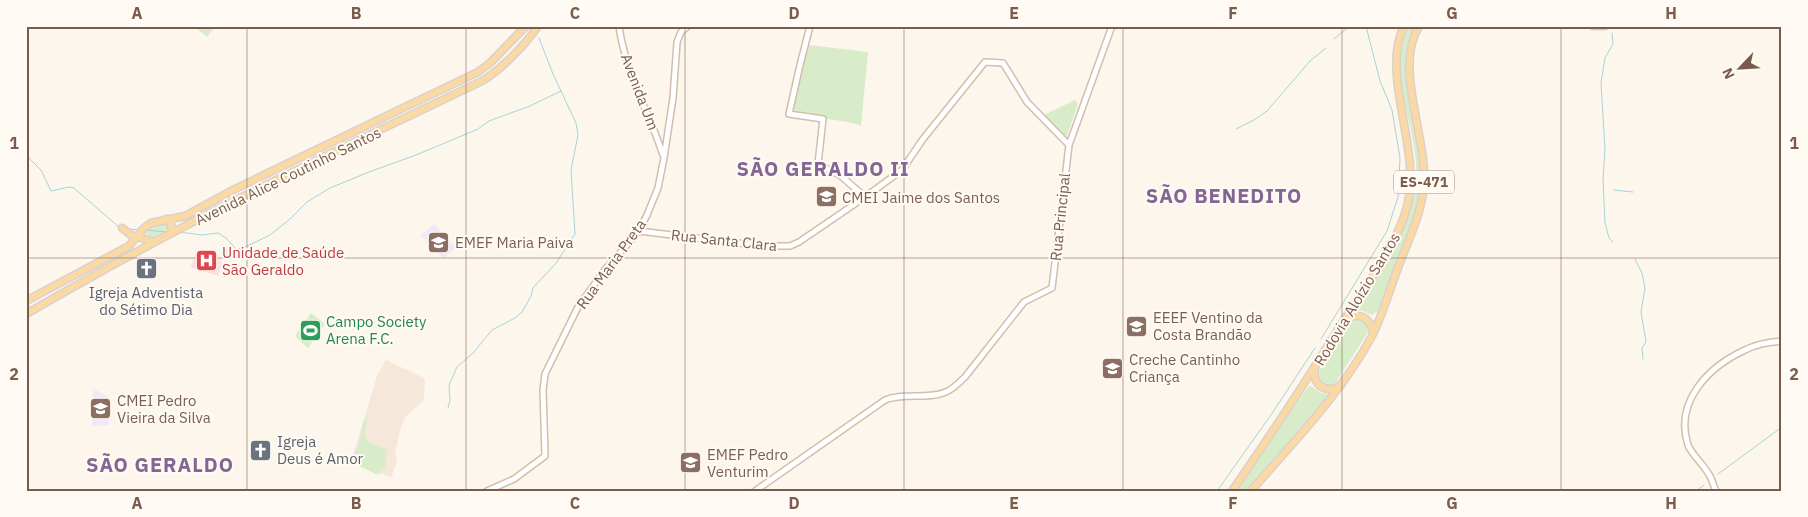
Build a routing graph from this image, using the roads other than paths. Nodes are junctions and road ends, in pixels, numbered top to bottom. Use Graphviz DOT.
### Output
graph roads {
  1 [pos="526,26"];
  2 [pos="538,26"];
  3 [pos="619,26"];
  4 [pos="688,26"];
  5 [pos="810,26"];
  6 [pos="1112,26"];
  7 [pos="1404,26"];
  8 [pos="1419,26"];
  9 [pos="1593,26"];
  10 [pos="1605,26"];
  11 [pos="1069,146"];
  12 [pos="664,158"];
  13 [pos="865,197"];
  14 [pos="166,219"];
  15 [pos="144,228"];
  16 [pos="639,231"];
  17 [pos="172,233"];
  18 [pos="137,237"];
  19 [pos="152,242"];
  20 [pos="129,246"];
  21 [pos="26,302"];
  22 [pos="26,314"];
  23 [pos="1345,319"];
  24 [pos="1373,333"];
  25 [pos="1782,341"];
  26 [pos="1315,367"];
  27 [pos="1343,382"];
  28 [pos="487,491"];
  29 [pos="755,491"];
  30 [pos="1232,491"];
  31 [pos="1251,491"];
  32 [pos="1716,491"];
  1 -- 14 [label="main road, Avenida Alice Coutinho Santos"];
  2 -- 17 [label="main road, Avenida Alice Coutinho Santos"];
  3 -- 12 [label="street, Avenida Um"];
  4 -- 12 [label="street, Rua Maria Preta"];
  5 -- 13 [label="street"];
  6 -- 11 [label="street, Rua Principal"];
  7 -- 23 [label="main road, Rodovia Aloízio Santos / ES-471"];
  8 -- 24 [label="main road, Rodovia Aloízio Santos / ES-471"];
  9 -- 10 [label="main road"];
  11 -- 13 [label="street, Rua Santa Clara"];
  11 -- 29 [label="street, Rua Principal"];
  12 -- 16 [label="street, Rua Maria Preta"];
  13 -- 16 [label="street, Rua Santa Clara"];
  14 -- 15 [label="main road, Avenida Alice Coutinho Santos"];
  14 -- 17 [label="main road"];
  15 -- 18 [label="main road, Avenida Alice Coutinho Santos"];
  15 -- 19 [label="main road"];
  16 -- 28 [label="street, Rua Maria Preta"];
  17 -- 19 [label="main road, Avenida Alice Coutinho Santos"];
  18 -- 19 [label="main road"];
  18 -- 20 [label="main road, Avenida Alice Coutinho Santos"];
  18 -- 20 [label="main road"];
  19 -- 22 [label="main road, Avenida Alice Coutinho Santos"];
  20 -- 21 [label="main road, Avenida Alice Coutinho Santos"];
  23 -- 24 [label="main road"];
  23 -- 26 [label="main road, Rodovia Aloízio Santos / ES-471"];
  24 -- 27 [label="main road, Rodovia Aloízio Santos / ES-471"];
  25 -- 32 [label="street"];
  26 -- 27 [label="main road"];
  26 -- 30 [label="main road, Rodovia Aloízio Santos / ES-471"];
  27 -- 31 [label="main road, Rodovia Aloízio Santos / ES-471"];
}
